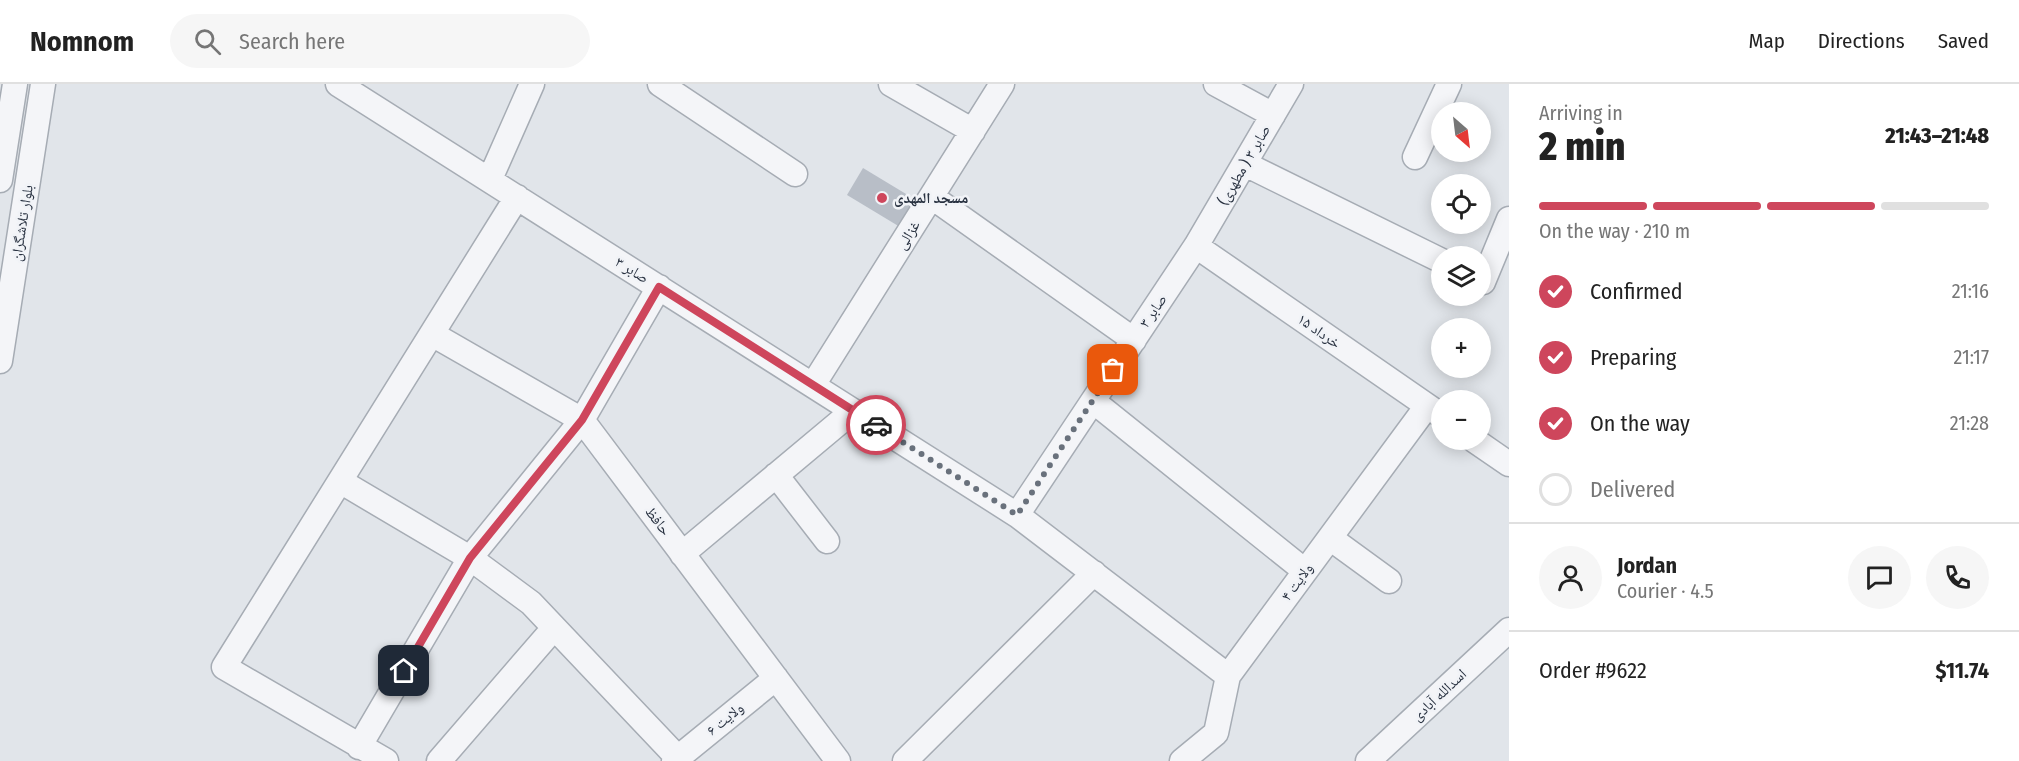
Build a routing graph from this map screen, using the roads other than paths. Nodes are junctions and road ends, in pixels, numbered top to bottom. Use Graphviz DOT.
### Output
graph roads {
  1 [pos="15,84"];
  2 [pos="43,84"];
  3 [pos="338,84"];
  4 [pos="532,84"];
  5 [pos="660,84"];
  6 [pos="891,84"];
  7 [pos="1002,84"];
  8 [pos="1216,84"];
  9 [pos="1291,84"];
  10 [pos="1449,84"];
  11 [pos="368,92"];
  12 [pos="1273,115"];
  13 [pos="973,131"];
  14 [pos="1415,157"];
  15 [pos="1245,164"];
  16 [pos="795,174"];
  17 [pos="490,179"];
  18 [pos="0,180"];
  19 [pos="517,197"];
  20 [pos="932,197"];
  21 [pos="1508,225"];
  22 [pos="1196,246"];
  23 [pos="1431,256"];
  24 [pos="1491,264"];
  25 [pos="659,287"];
  26 [pos="432,334"];
  27 [pos="1134,340"];
  28 [pos="0,361"];
  29 [pos="813,385"];
  30 [pos="1093,401"];
  31 [pos="1431,409"];
  32 [pos="853,411"];
  33 [pos="1431,415"];
  34 [pos="582,420"];
  35 [pos="1491,450"];
  36 [pos="1508,459"];
  37 [pos="776,475"];
  38 [pos="340,481"];
  39 [pos="1017,515"];
  40 [pos="1330,538"];
  41 [pos="827,541"];
  42 [pos="682,554"];
  43 [pos="470,558"];
  44 [pos="1305,571"];
  45 [pos="1094,573"];
  46 [pos="1389,582"];
  47 [pos="554,628"];
  48 [pos="1509,630"];
  49 [pos="1228,676"];
  50 [pos="776,678"];
  51 [pos="359,747"];
  52 [pos="676,759"];
  53 [pos="386,761"];
  54 [pos="439,761"];
  55 [pos="838,761"];
  56 [pos="905,761"];
  57 [pos="1182,761"];
  58 [pos="1368,761"];
  1 -- 18 [label="street, بلوار تلاشگران"];
  2 -- 28 [label="street, بلوار تلاشگران"];
  3 -- 11 [label="street, صابر ۳"];
  4 -- 17 [label="street"];
  5 -- 16 [label="street"];
  6 -- 13 [label="street"];
  7 -- 13 [label="street, غزالی"];
  8 -- 12 [label="street"];
  9 -- 12 [label="street, صابر ۳ ( مطهری)"];
  10 -- 14 [label="street"];
  11 -- 17 [label="street, صابر ۳"];
  12 -- 15 [label="street, صابر ۳ ( مطهری)"];
  13 -- 20 [label="street, غزالی"];
  15 -- 22 [label="street, صابر ۳ ( مطهری)"];
  15 -- 23 [label="street"];
  17 -- 19 [label="street, صابر ۳"];
  19 -- 25 [label="street, صابر ۳"];
  19 -- 26 [label="street"];
  20 -- 27 [label="street"];
  20 -- 29 [label="street, غزالی"];
  21 -- 24 [label="street"];
  22 -- 27 [label="street, صابر ۳"];
  22 -- 31 [label="street, ۱۵ خرداد"];
  25 -- 29 [label="street, صابر ۳"];
  25 -- 34 [label="street"];
  26 -- 34 [label="street, حافظ"];
  26 -- 38 [label="street"];
  27 -- 30 [label="street, صابر ۳"];
  29 -- 32 [label="street, صابر ۳"];
  30 -- 39 [label="street, صابر ۳"];
  30 -- 44 [label="street"];
  32 -- 37 [label="street"];
  32 -- 39 [label="street, صابر ۳"];
  33 -- 40 [label="street, ولایت ۴"];
  34 -- 42 [label="street, حافظ"];
  34 -- 43 [label="street"];
  35 -- 36 [label="street"];
  37 -- 41 [label="street"];
  37 -- 42 [label="street"];
  38 -- 43 [label="street"];
  38 -- 51 [label="street"];
  39 -- 45 [label="street"];
  40 -- 44 [label="street, ولایت ۴"];
  40 -- 46 [label="street"];
  42 -- 50 [label="street, حافظ"];
  43 -- 47 [label="street"];
  43 -- 51 [label="street"];
  44 -- 49 [label="street, ولایت ۴"];
  45 -- 49 [label="street"];
  45 -- 56 [label="street"];
  47 -- 52 [label="street"];
  47 -- 54 [label="street"];
  48 -- 58 [label="street, اسدالله آبادی"];
  49 -- 57 [label="street, ولایت ۴"];
  50 -- 52 [label="street, ولایت ۶"];
  50 -- 55 [label="street, حافظ"];
  51 -- 53 [label="street"];
}
